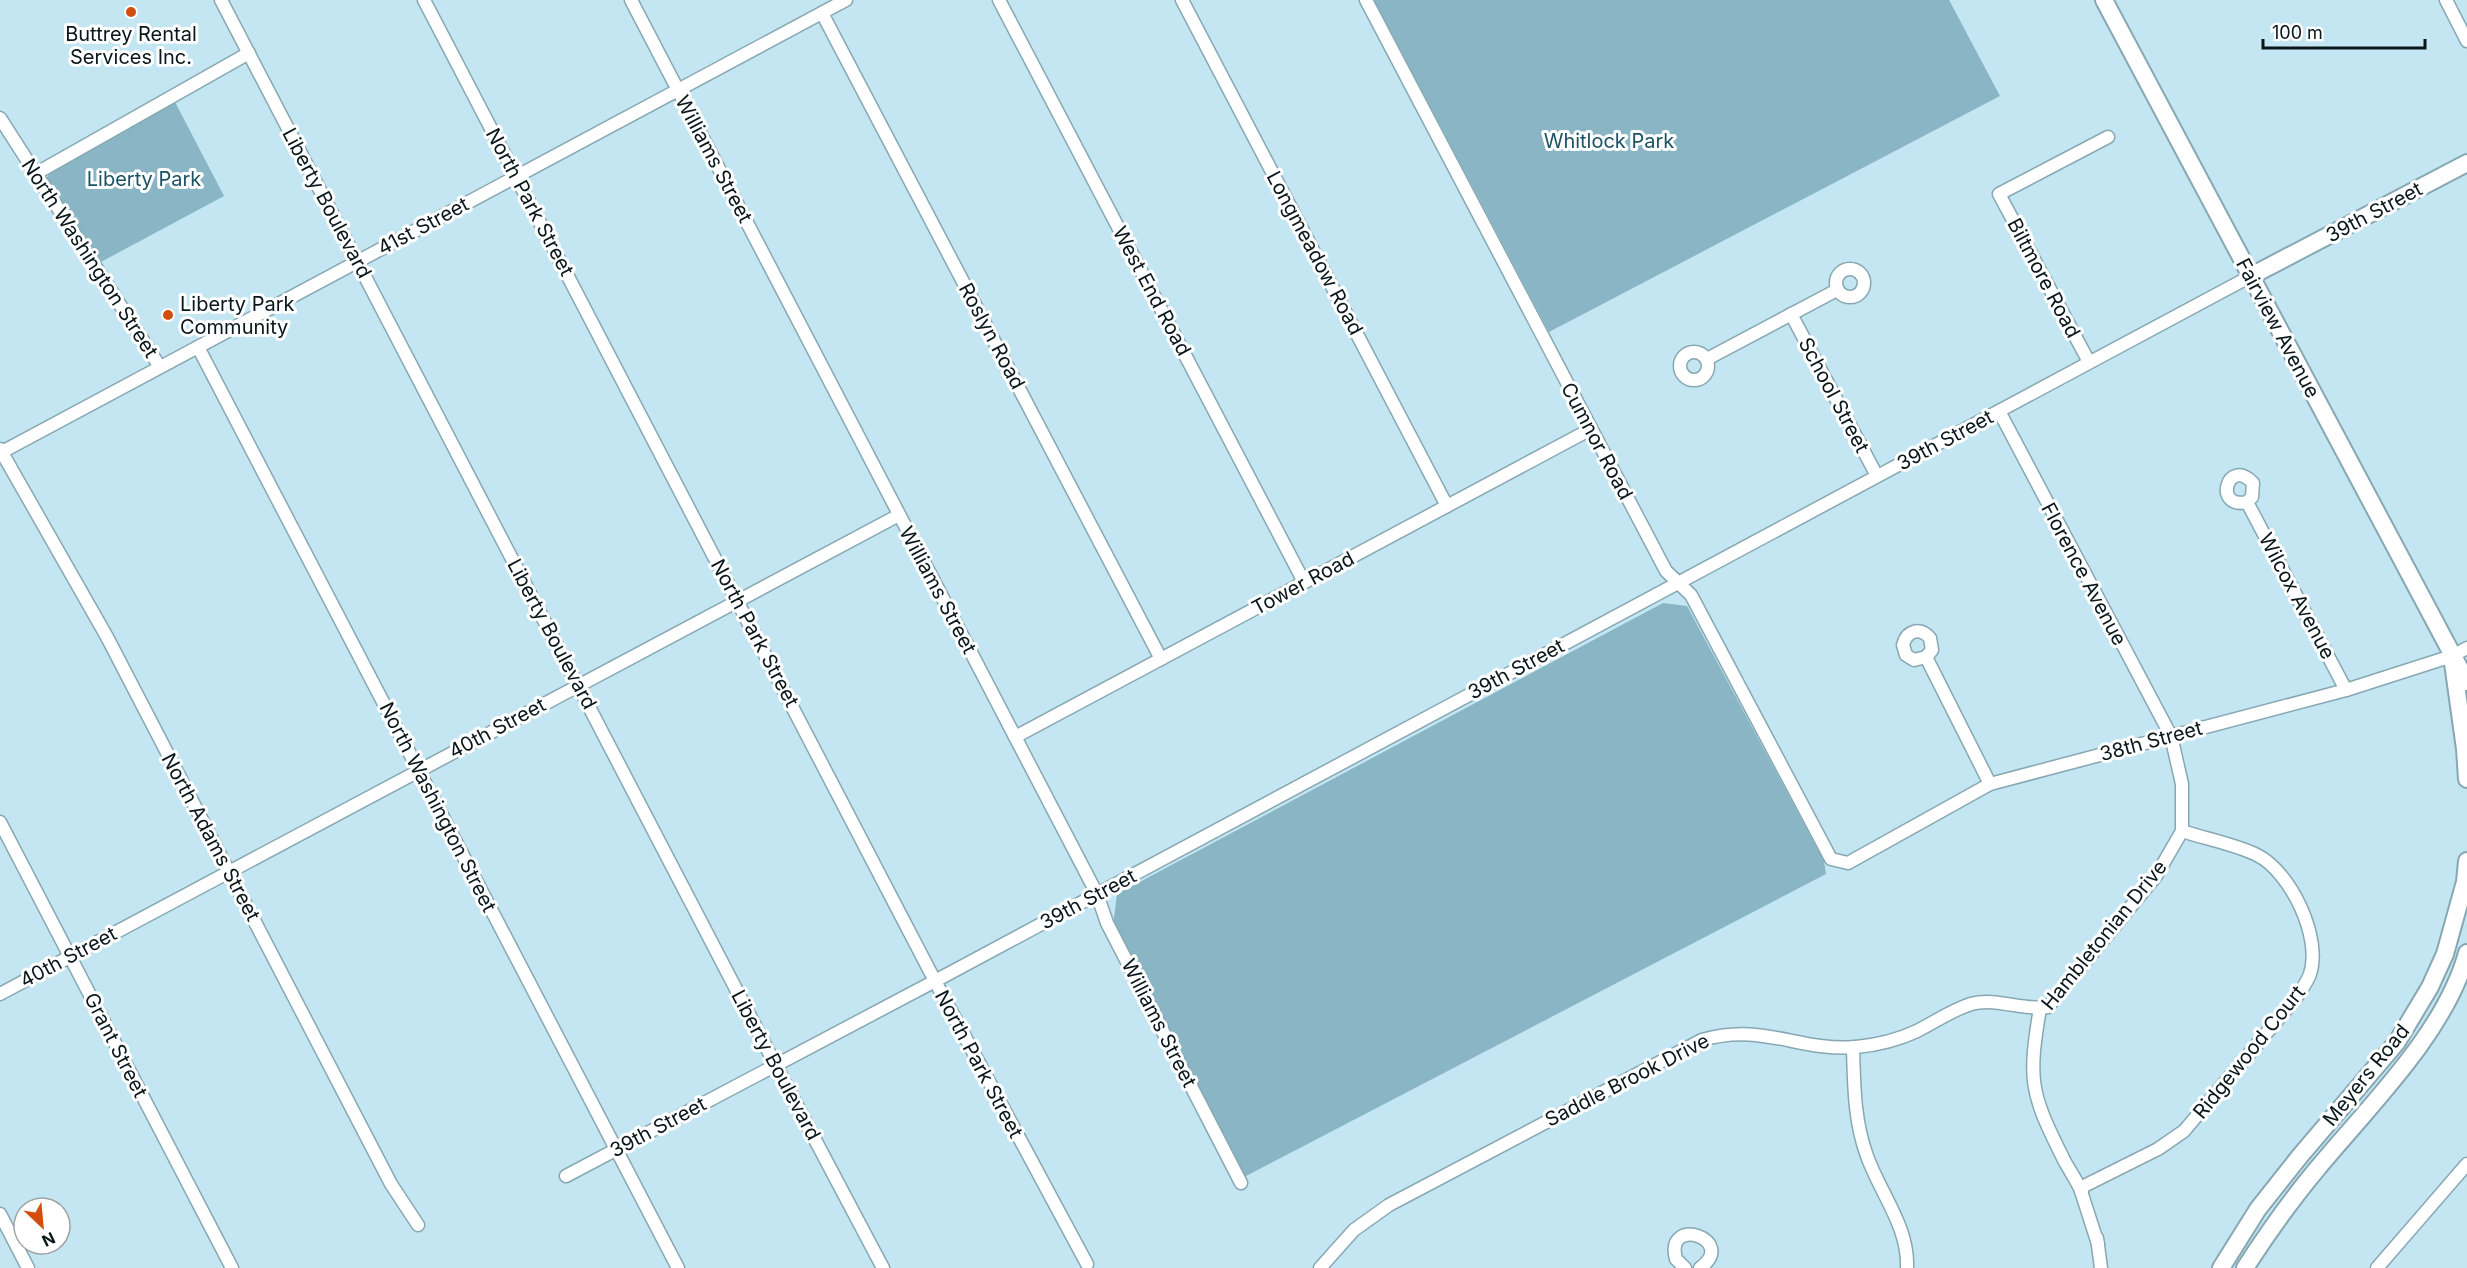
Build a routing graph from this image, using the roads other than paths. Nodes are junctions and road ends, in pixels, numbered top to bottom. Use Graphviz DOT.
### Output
graph roads {
  1 [pos="221,0"];
  2 [pos="424,0"];
  3 [pos="631,0"];
  4 [pos="846,0"];
  5 [pos="999,0"];
  6 [pos="1182,0"];
  7 [pos="1366,0"];
  8 [pos="2104,0"];
  9 [pos="2446,0"];
  10 [pos="822,13"];
  11 [pos="2467,41"];
  12 [pos="249,53"];
  13 [pos="678,91"];
  14 [pos="0,118"];
  15 [pos="2108,137"];
  16 [pos="2467,163"];
  17 [pos="35,174"];
  18 [pos="517,176"];
  19 [pos="357,262"];
  20 [pos="2251,276"];
  21 [pos="1837,290"];
  22 [pos="1791,314"];
  23 [pos="198,347"];
  24 [pos="1707,359"];
  25 [pos="2089,362"];
  26 [pos="160,367"];
  27 [pos="1999,411"];
  28 [pos="1591,429"];
  29 [pos="0,451"];
  30 [pos="1877,476"];
  31 [pos="2247,502"];
  32 [pos="1448,506"];
  33 [pos="899,515"];
  34 [pos="1304,582"];
  35 [pos="1678,582"];
  36 [pos="737,599"];
  37 [pos="2467,648"];
  38 [pos="2452,656"];
  39 [pos="1926,657"];
  40 [pos="1161,659"];
  41 [pos="2467,682"];
  42 [pos="578,684"];
  43 [pos="2346,690"];
  44 [pos="2171,736"];
  45 [pos="1015,737"];
  46 [pos="419,770"];
  47 [pos="2467,779"];
  48 [pos="1990,784"];
  49 [pos="0,822"];
  50 [pos="2182,831"];
  51 [pos="2467,861"];
  52 [pos="1848,863"];
  53 [pos="229,871"];
  54 [pos="1097,894"];
  55 [pos="2467,953"];
  56 [pos="70,956"];
  57 [pos="935,981"];
  58 [pos="0,994"];
  59 [pos="2040,1008"];
  60 [pos="1854,1047"];
  61 [pos="775,1064"];
  62 [pos="616,1149"];
  63 [pos="2467,1164"];
  64 [pos="566,1176"];
  65 [pos="1242,1183"];
  66 [pos="2080,1188"];
  67 [pos="0,1214"];
  68 [pos="418,1225"];
  69 [pos="1087,1264"];
  70 [pos="28,1268"];
  71 [pos="232,1268"];
  72 [pos="678,1268"];
  73 [pos="884,1268"];
  74 [pos="1320,1268"];
  75 [pos="1685,1268"];
  76 [pos="1701,1268"];
  77 [pos="1907,1268"];
  78 [pos="2101,1268"];
  79 [pos="2221,1268"];
  80 [pos="2245,1268"];
  81 [pos="2377,1268"];
  1 -- 12 [label="street, Liberty Boulevard"];
  2 -- 18 [label="street, North Park Street"];
  3 -- 13 [label="street, Williams Street"];
  4 -- 10 [label="street, 41st Street"];
  5 -- 34 [label="street, West End Road"];
  6 -- 32 [label="street, Longmeadow Road"];
  7 -- 28 [label="street, Cumnor Road"];
  8 -- 20 [label="street, Fairview Avenue"];
  9 -- 11 [label="street"];
  10 -- 13 [label="street, 41st Street"];
  10 -- 40 [label="street, Roslyn Road"];
  12 -- 17 [label="street"];
  12 -- 19 [label="street, Liberty Boulevard"];
  13 -- 18 [label="street, 41st Street"];
  13 -- 33 [label="street, Williams Street"];
  14 -- 17 [label="street, North Washington Street"];
  15 -- 25 [label="street, Biltmore Road"];
  16 -- 20 [label="street, 39th Street"];
  17 -- 26 [label="street, North Washington Street"];
  18 -- 19 [label="street, 41st Street"];
  18 -- 36 [label="street, North Park Street"];
  19 -- 23 [label="street, 41st Street"];
  19 -- 42 [label="street, Liberty Boulevard"];
  20 -- 25 [label="street, 39th Street"];
  20 -- 38 [label="street, Fairview Avenue"];
  21 -- 22 [label="street"];
  22 -- 24 [label="street"];
  22 -- 30 [label="street, School Street"];
  23 -- 26 [label="street, 41st Street"];
  23 -- 46 [label="street, North Washington Street"];
  25 -- 27 [label="street, 39th Street"];
  26 -- 29 [label="street, 41st Street"];
  27 -- 30 [label="street, 39th Street"];
  27 -- 44 [label="street, Florence Avenue"];
  28 -- 32 [label="street, Tower Road"];
  28 -- 35 [label="street, Cumnor Road"];
  29 -- 53 [label="street, North Adams Street"];
  30 -- 35 [label="street, 39th Street"];
  31 -- 43 [label="street, Wilcox Avenue"];
  32 -- 34 [label="street, Tower Road"];
  33 -- 36 [label="street, 40th Street"];
  33 -- 45 [label="street, Williams Street"];
  34 -- 40 [label="street, Tower Road"];
  35 -- 52 [label="street, Cumnor Road"];
  35 -- 54 [label="street, 39th Street"];
  36 -- 42 [label="street, 40th Street"];
  36 -- 57 [label="street, North Park Street"];
  37 -- 38 [label="street, 38th Street"];
  38 -- 41 [label="street"];
  38 -- 43 [label="street, 38th Street"];
  38 -- 47 [label="street"];
  39 -- 48 [label="street"];
  40 -- 45 [label="street, Tower Road"];
  42 -- 46 [label="street, 40th Street"];
  42 -- 61 [label="street, Liberty Boulevard"];
  43 -- 44 [label="street, 38th Street"];
  44 -- 48 [label="street, 38th Street"];
  44 -- 50 [label="street"];
  45 -- 54 [label="street, Williams Street"];
  46 -- 53 [label="street, 40th Street"];
  46 -- 62 [label="street, North Washington Street"];
  48 -- 52 [label="street, 38th Street"];
  49 -- 56 [label="street, Grant Street"];
  50 -- 59 [label="street, Hambletonian Drive"];
  50 -- 66 [label="street, Ridgewood Court"];
  51 -- 79 [label="street, Meyers Road"];
  53 -- 56 [label="street, 40th Street"];
  53 -- 68 [label="street, North Adams Street"];
  54 -- 57 [label="street, 39th Street"];
  54 -- 65 [label="street, Williams Street"];
  55 -- 80 [label="street, Meyers Road"];
  56 -- 58 [label="street, 40th Street"];
  56 -- 71 [label="street, Grant Street"];
  57 -- 61 [label="street, 39th Street"];
  57 -- 69 [label="street, North Park Street"];
  59 -- 60 [label="street, Saddle Brook Drive"];
  59 -- 66 [label="street, Hambletonian Drive"];
  60 -- 74 [label="street, Saddle Brook Drive"];
  60 -- 77 [label="street"];
  61 -- 62 [label="street, 39th Street"];
  61 -- 73 [label="street, Liberty Boulevard"];
  62 -- 64 [label="street, 39th Street"];
  62 -- 72 [label="street, North Washington Street"];
  63 -- 81 [label="street"];
  66 -- 78 [label="street"];
  67 -- 70 [label="street"];
  75 -- 76 [label="street"];
}
